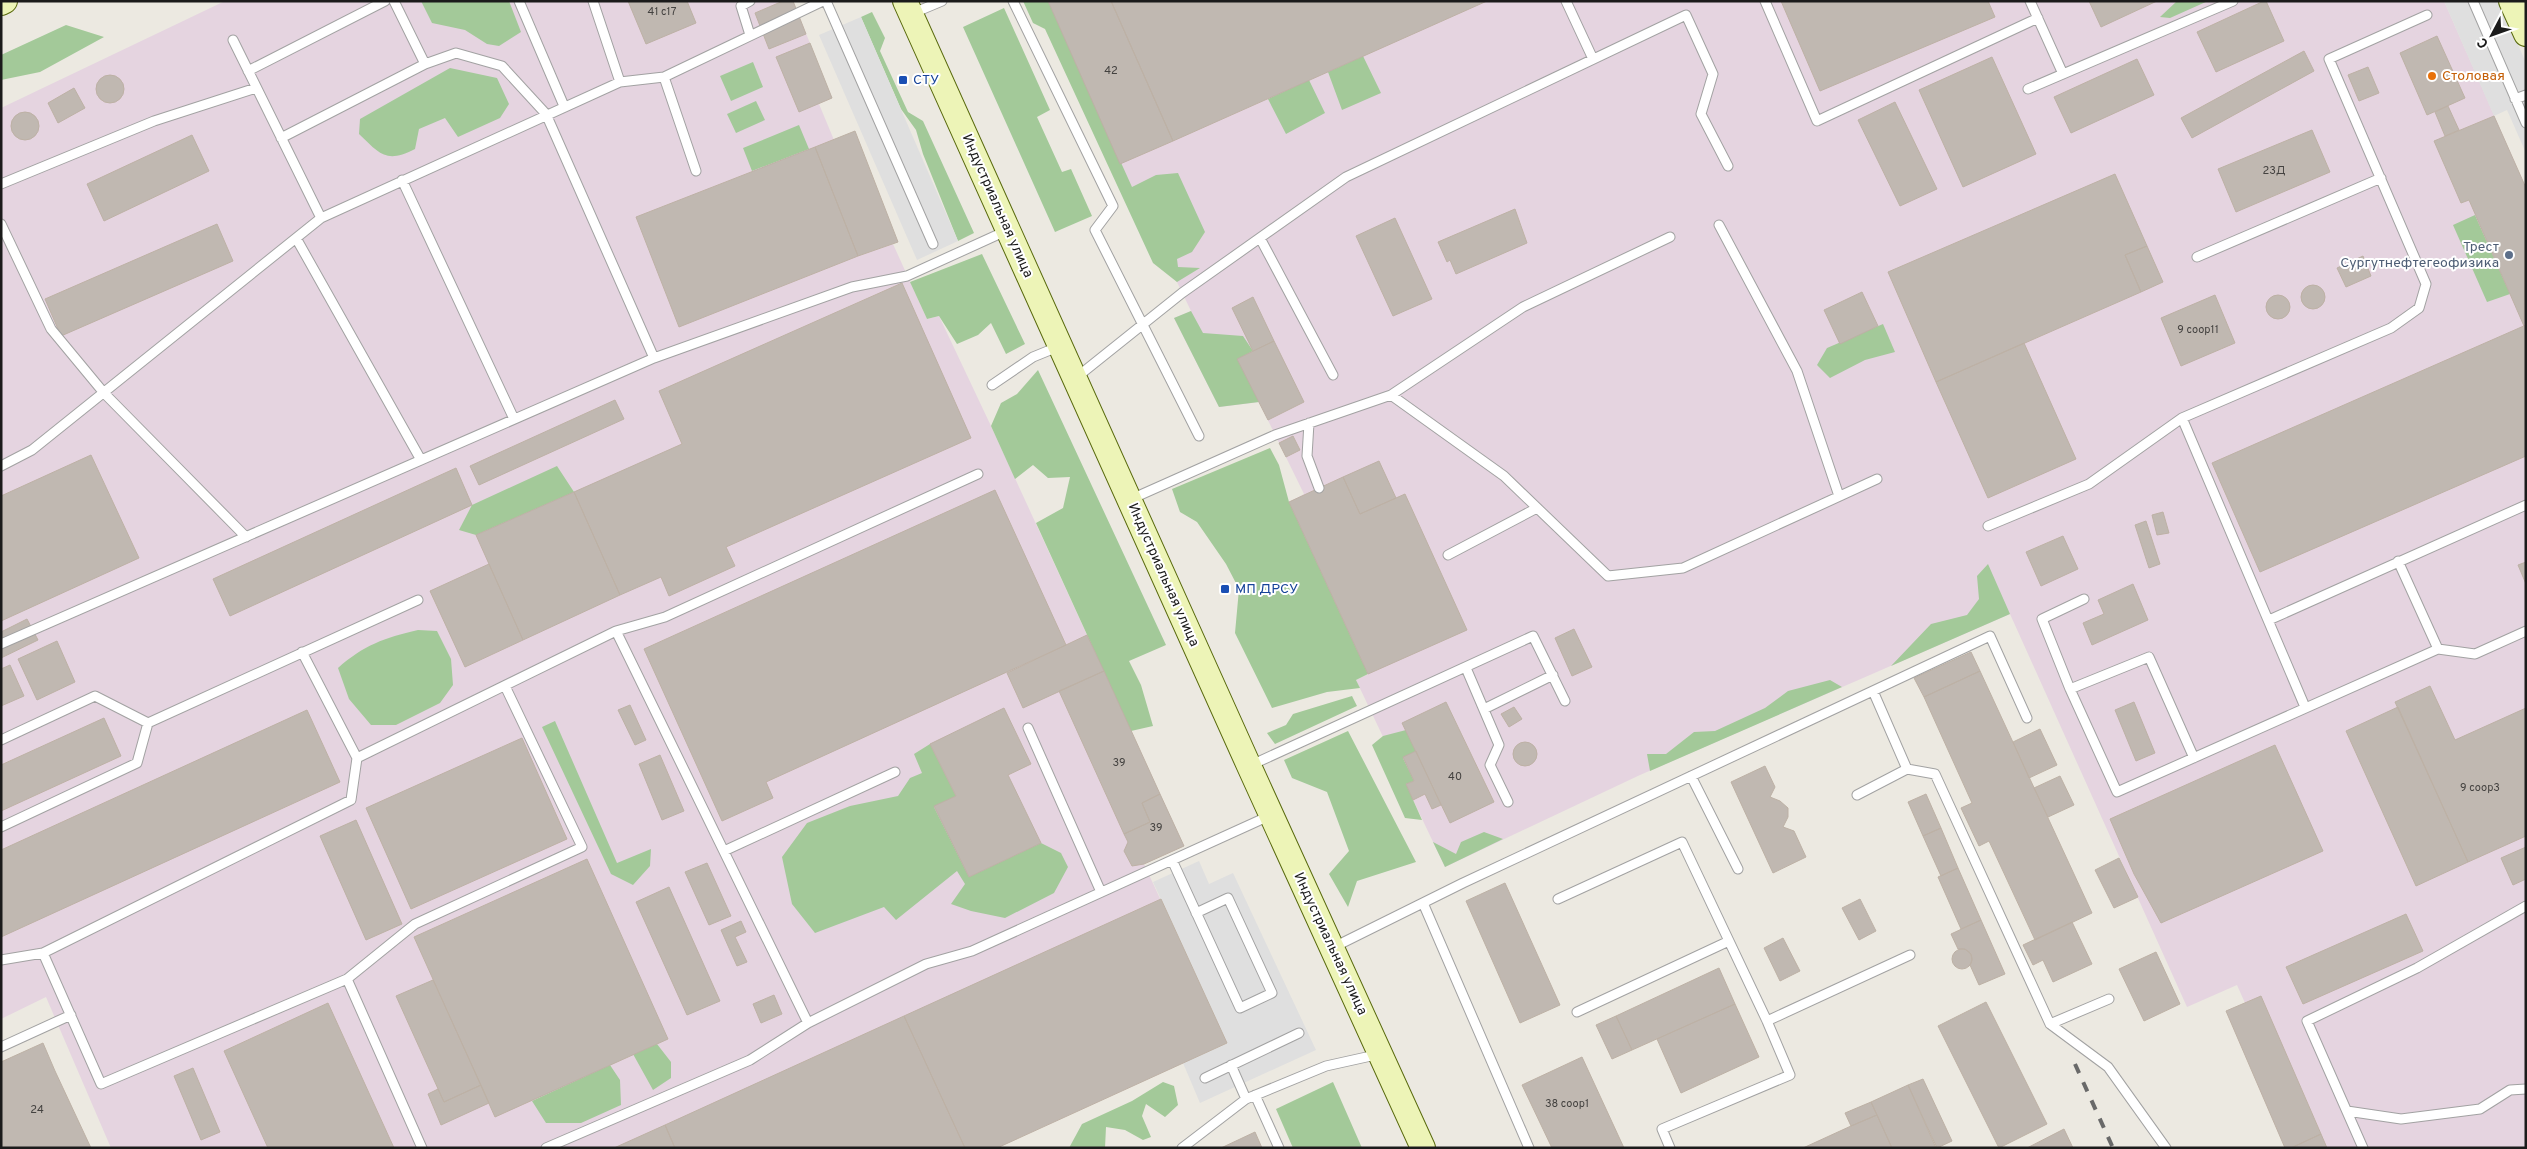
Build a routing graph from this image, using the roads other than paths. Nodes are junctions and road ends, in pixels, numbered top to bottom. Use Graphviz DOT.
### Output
graph roads {
  1 [pos="5,1"];
  2 [pos="385,1"];
  3 [pos="394,1"];
  4 [pos="519,1"];
  5 [pos="593,1"];
  6 [pos="750,1"];
  7 [pos="824,1"];
  8 [pos="942,1"];
  9 [pos="1013,1"];
  10 [pos="1566,1"];
  11 [pos="1765,1"];
  12 [pos="2030,1"];
  13 [pos="2233,1"];
  14 [pos="2473,1"];
  15 [pos="2511,1"];
  16 [pos="1,3"];
  17 [pos="908,8"];
  18 [pos="2427,15"];
  19 [pos="2038,18"];
  20 [pos="2526,34"];
  21 [pos="750,35"];
  22 [pos="233,40"];
  23 [pos="1593,59"];
  24 [pos="425,64"];
  25 [pos="248,71"];
  26 [pos="2063,74"];
  27 [pos="664,78"];
  28 [pos="620,82"];
  29 [pos="256,88"];
  30 [pos="2028,89"];
  31 [pos="2526,95"];
  32 [pos="2515,99"];
  33 [pos="564,106"];
  34 [pos="546,114"];
  35 [pos="2526,124"];
  36 [pos="281,138"];
  37 [pos="1728,166"];
  38 [pos="696,172"];
  39 [pos="2381,178"];
  40 [pos="402,180"];
  41 [pos="1,184"];
  42 [pos="321,218"];
  43 [pos="1,224"];
  44 [pos="1719,225"];
  45 [pos="1008,230"];
  46 [pos="1670,237"];
  47 [pos="296,238"];
  48 [pos="1260,238"];
  49 [pos="933,244"];
  50 [pos="2198,257"];
  51 [pos="1143,325"];
  52 [pos="1060,346"];
  53 [pos="654,358"];
  54 [pos="1333,375"];
  55 [pos="1075,379"];
  56 [pos="992,385"];
  57 [pos="104,393"];
  58 [pos="1391,395"];
  59 [pos="2182,418"];
  60 [pos="514,419"];
  61 [pos="1309,423"];
  62 [pos="1199,436"];
  63 [pos="421,460"];
  64 [pos="1,466"];
  65 [pos="978,474"];
  66 [pos="1876,479"];
  67 [pos="1318,488"];
  68 [pos="1839,496"];
  69 [pos="1129,500"];
  70 [pos="2526,505"];
  71 [pos="1537,508"];
  72 [pos="1988,526"];
  73 [pos="246,536"];
  74 [pos="1448,555"];
  75 [pos="2398,561"];
  76 [pos="2084,599"];
  77 [pos="418,600"];
  78 [pos="2269,620"];
  79 [pos="616,631"];
  80 [pos="2526,631"];
  81 [pos="1,644"];
  82 [pos="2438,649"];
  83 [pos="302,652"];
  84 [pos="1466,668"];
  85 [pos="1553,675"];
  86 [pos="505,686"];
  87 [pos="2070,689"];
  88 [pos="1873,691"];
  89 [pos="1565,701"];
  90 [pos="2305,707"];
  91 [pos="1484,709"];
  92 [pos="2027,718"];
  93 [pos="148,723"];
  94 [pos="1028,728"];
  95 [pos="1,740"];
  96 [pos="358,758"];
  97 [pos="2194,758"];
  98 [pos="1248,766"];
  99 [pos="1907,768"];
  100 [pos="895,772"];
  101 [pos="1691,776"];
  102 [pos="1857,796"];
  103 [pos="1508,802"];
  104 [pos="1271,815"];
  105 [pos="1,827"];
  106 [pos="724,851"];
  107 [pos="1172,860"];
  108 [pos="1738,869"];
  109 [pos="1101,892"];
  110 [pos="1558,899"];
  111 [pos="1423,903"];
  112 [pos="2526,906"];
  113 [pos="1196,913"];
  114 [pos="1729,941"];
  115 [pos="1332,948"];
  116 [pos="43,952"];
  117 [pos="1910,955"];
  118 [pos="1,960"];
  119 [pos="347,979"];
  120 [pos="2109,999"];
  121 [pos="1577,1012"];
  122 [pos="71,1015"];
  123 [pos="1767,1020"];
  124 [pos="808,1023"];
  125 [pos="2050,1024"];
  126 [pos="1299,1033"];
  127 [pos="1,1047"];
  128 [pos="1380,1054"];
  129 [pos="1231,1065"];
  130 [pos="1205,1078"];
  131 [pos="2526,1089"];
  132 [pos="1251,1097"];
  133 [pos="2347,1112"];
  134 [pos="422,1148"];
  135 [pos="546,1148"];
  136 [pos="1182,1148"];
  137 [pos="1279,1148"];
  138 [pos="1423,1148"];
  139 [pos="1529,1148"];
  140 [pos="1670,1148"];
  141 [pos="2166,1148"];
  142 [pos="2363,1148"];
  1 -- 16 [label="main road"];
  2 -- 25 [label="lane"];
  3 -- 24 [label="lane"];
  4 -- 33 [label="lane"];
  5 -- 28 [label="lane"];
  6 -- 21 [label="lane"];
  7 -- 21 [label="lane"];
  7 -- 49 [label="lane"];
  8 -- 17 [label="lane"];
  9 -- 51 [label="lane"];
  10 -- 23 [label="lane"];
  11 -- 19 [label="lane"];
  12 -- 19 [label="lane"];
  13 -- 26 [label="lane"];
  14 -- 32 [label="lane"];
  15 -- 20 [label="main road"];
  17 -- 45 [label="main road, Индустриальная улица"];
  18 -- 39 [label="lane"];
  19 -- 26 [label="lane"];
  21 -- 27 [label="lane"];
  22 -- 25 [label="lane"];
  23 -- 37 [label="lane"];
  23 -- 48 [label="lane"];
  24 -- 34 [label="lane"];
  24 -- 36 [label="lane"];
  25 -- 29 [label="lane"];
  26 -- 30 [label="lane"];
  27 -- 28 [label="lane"];
  27 -- 38 [label="lane"];
  28 -- 33 [label="lane"];
  29 -- 36 [label="lane"];
  29 -- 41 [label="lane"];
  31 -- 32 [label="lane"];
  32 -- 35 [label="lane"];
  33 -- 34 [label="lane"];
  34 -- 40 [label="lane"];
  34 -- 53 [label="lane"];
  36 -- 42 [label="lane"];
  39 -- 50 [label="lane"];
  39 -- 59 [label="lane"];
  40 -- 42 [label="lane"];
  40 -- 60 [label="lane"];
  42 -- 47 [label="lane"];
  43 -- 57 [label="lane"];
  44 -- 68 [label="lane"];
  45 -- 52 [label="main road, Индустриальная улица"];
  45 -- 53 [label="lane"];
  46 -- 58 [label="lane"];
  47 -- 57 [label="lane"];
  47 -- 63 [label="lane"];
  48 -- 51 [label="lane"];
  48 -- 54 [label="lane"];
  51 -- 55 [label="lane"];
  51 -- 62 [label="lane"];
  52 -- 55 [label="main road, Индустриальная улица"];
  52 -- 56 [label="lane"];
  53 -- 60 [label="lane"];
  55 -- 69 [label="main road, Индустриальная улица"];
  57 -- 64 [label="lane"];
  57 -- 73 [label="lane"];
  58 -- 61 [label="lane"];
  58 -- 71 [label="lane"];
  59 -- 72 [label="lane"];
  59 -- 78 [label="lane"];
  60 -- 63 [label="lane"];
  61 -- 67 [label="lane"];
  61 -- 69 [label="lane"];
  63 -- 73 [label="lane"];
  65 -- 79 [label="lane"];
  66 -- 68 [label="lane"];
  68 -- 71 [label="lane"];
  69 -- 98 [label="main road, Индустриальная улица"];
  70 -- 75 [label="lane"];
  71 -- 74 [label="lane"];
  73 -- 81 [label="lane"];
  75 -- 78 [label="lane"];
  75 -- 82 [label="lane"];
  76 -- 87 [label="lane"];
  77 -- 83 [label="lane"];
  78 -- 90 [label="lane"];
  79 -- 86 [label="lane"];
  79 -- 106 [label="lane"];
  80 -- 82 [label="lane"];
  82 -- 90 [label="lane"];
  83 -- 93 [label="lane"];
  83 -- 96 [label="lane"];
  84 -- 85 [label="lane"];
  84 -- 91 [label="lane"];
  84 -- 98 [label="lane"];
  85 -- 89 [label="lane"];
  85 -- 91 [label="lane"];
  86 -- 96 [label="lane"];
  86 -- 119 [label="lane"];
  87 -- 97 [label="lane"];
  87 -- 97 [label="lane"];
  88 -- 92 [label="lane"];
  88 -- 99 [label="lane"];
  88 -- 101 [label="lane"];
  90 -- 97 [label="lane"];
  91 -- 103 [label="lane"];
  93 -- 95 [label="lane"];
  93 -- 105 [label="lane"];
  94 -- 109 [label="lane"];
  96 -- 116 [label="lane"];
  98 -- 104 [label="main road, Индустриальная улица"];
  99 -- 102 [label="lane"];
  99 -- 125 [label="lane"];
  100 -- 106 [label="lane"];
  101 -- 108 [label="lane"];
  101 -- 111 [label="lane"];
  104 -- 107 [label="lane"];
  104 -- 115 [label="main road, Индустриальная улица"];
  106 -- 124 [label="lane"];
  107 -- 109 [label="lane"];
  107 -- 113 [label="lane"];
  109 -- 124 [label="lane"];
  110 -- 114 [label="lane"];
  111 -- 115 [label="lane"];
  111 -- 139 [label="lane"];
  112 -- 133 [label="lane"];
  113 -- 113 [label="lane"];
  114 -- 121 [label="lane"];
  114 -- 123 [label="lane"];
  115 -- 128 [label="main road, Индустриальная улица"];
  116 -- 118 [label="lane"];
  116 -- 122 [label="lane"];
  117 -- 123 [label="lane"];
  119 -- 122 [label="lane"];
  119 -- 134 [label="lane"];
  120 -- 125 [label="lane"];
  122 -- 127 [label="lane"];
  123 -- 140 [label="lane"];
  124 -- 135 [label="lane"];
  125 -- 141 [label="lane"];
  126 -- 129 [label="lane"];
  128 -- 132 [label="lane"];
  128 -- 138 [label="main road, Индустриальная улица"];
  129 -- 130 [label="lane"];
  129 -- 132 [label="lane"];
  131 -- 133 [label="lane"];
  132 -- 136 [label="lane"];
  132 -- 137 [label="lane"];
  133 -- 142 [label="lane"];
}
